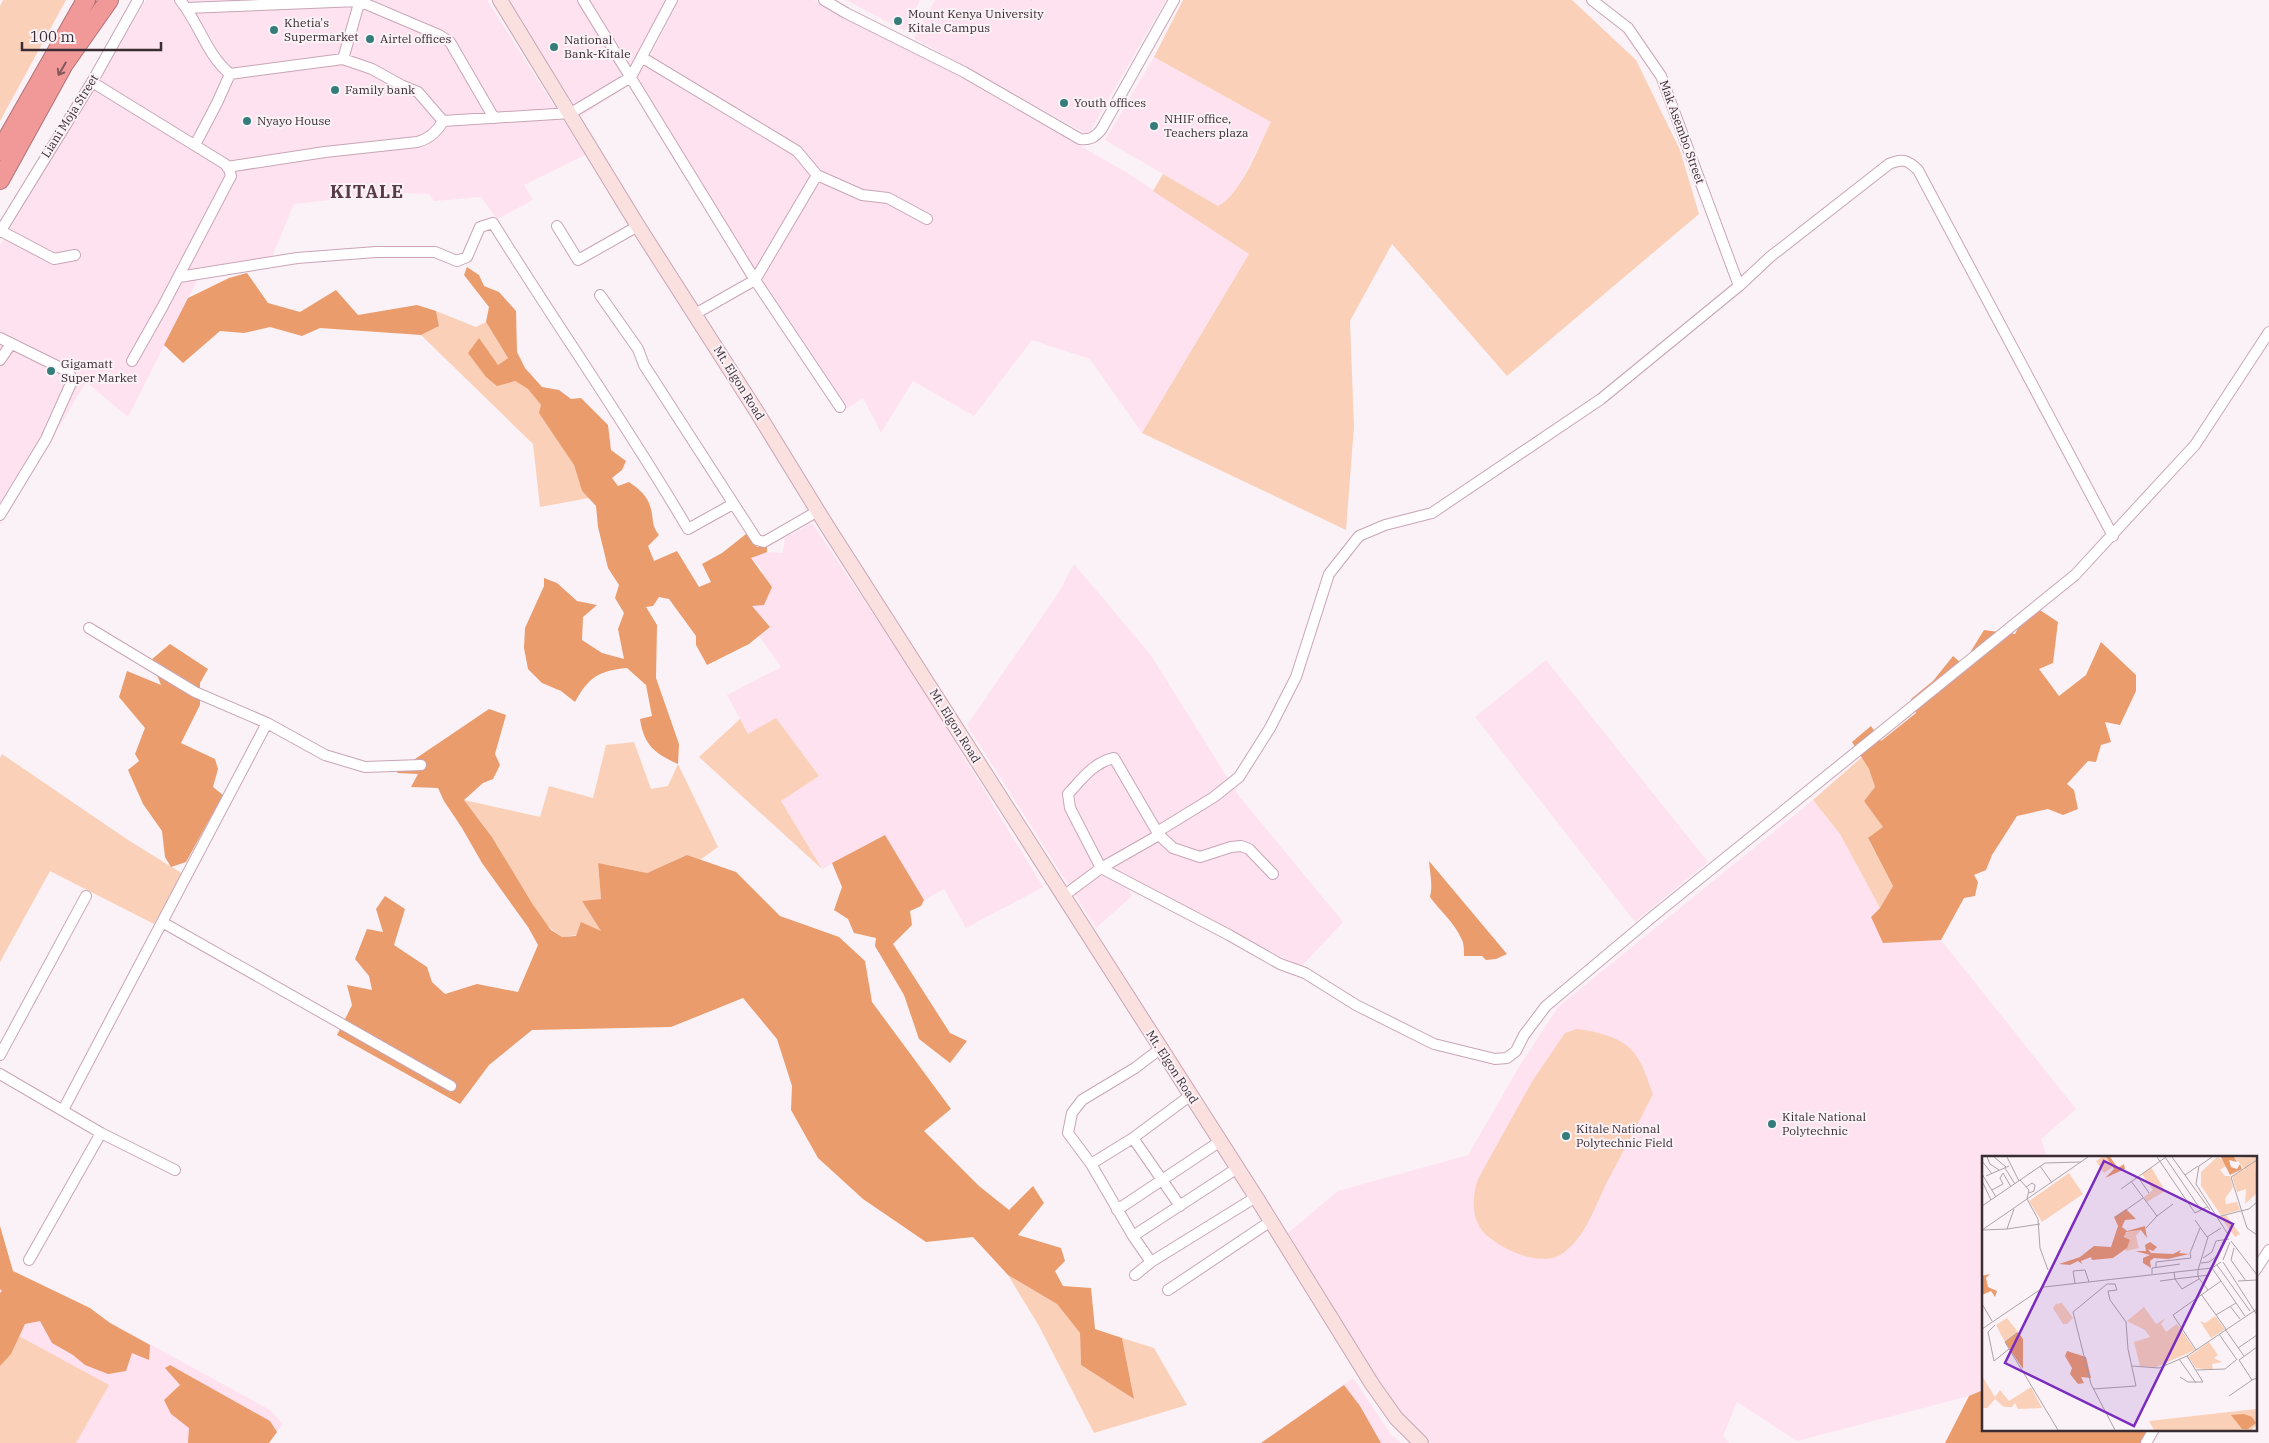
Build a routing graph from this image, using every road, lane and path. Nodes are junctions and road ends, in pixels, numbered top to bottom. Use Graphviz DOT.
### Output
graph roads {
  1 [pos="86,0"];
  2 [pos="110,0"];
  3 [pos="138,0"];
  4 [pos="500,0"];
  5 [pos="583,0"];
  6 [pos="672,0"];
  7 [pos="824,0"];
  8 [pos="1174,0"];
  9 [pos="1592,0"];
  10 [pos="360,1"];
  11 [pos="183,4"];
  12 [pos="643,58"];
  13 [pos="343,59"];
  14 [pos="230,74"];
  15 [pos="631,78"];
  16 [pos="92,82"];
  17 [pos="570,113"];
  18 [pos="494,118"];
  19 [pos="443,121"];
  20 [pos="195,145"];
  21 [pos="0,151"];
  22 [pos="227,167"];
  23 [pos="2,173"];
  24 [pos="817,175"];
  25 [pos="927,219"];
  26 [pos="556,226"];
  27 [pos="638,226"];
  28 [pos="0,232"];
  29 [pos="76,255"];
  30 [pos="179,277"];
  31 [pos="755,280"];
  32 [pos="1739,286"];
  33 [pos="600,295"];
  34 [pos="695,314"];
  35 [pos="2269,332"];
  36 [pos="0,338"];
  37 [pos="11,344"];
  38 [pos="0,360"];
  39 [pos="132,362"];
  40 [pos="840,407"];
  41 [pos="733,504"];
  42 [pos="818,511"];
  43 [pos="0,515"];
  44 [pos="2113,536"];
  45 [pos="89,628"];
  46 [pos="267,723"];
  47 [pos="421,765"];
  48 [pos="1158,834"];
  49 [pos="1101,868"];
  50 [pos="1273,874"];
  51 [pos="86,896"];
  52 [pos="1062,897"];
  53 [pos="162,922"];
  54 [pos="1160,1049"];
  55 [pos="0,1055"];
  56 [pos="0,1074"];
  57 [pos="452,1086"];
  58 [pos="1191,1096"];
  59 [pos="63,1110"];
  60 [pos="101,1132"];
  61 [pos="1133,1138"];
  62 [pos="1219,1142"];
  63 [pos="1091,1164"];
  64 [pos="1236,1169"];
  65 [pos="175,1170"];
  66 [pos="1162,1180"];
  67 [pos="1256,1197"];
  68 [pos="1180,1206"];
  69 [pos="1118,1210"];
  70 [pos="1271,1220"];
  71 [pos="1133,1236"];
  72 [pos="2269,1250"];
  73 [pos="29,1260"];
  74 [pos="1151,1262"];
  75 [pos="2256,1270"];
  76 [pos="1135,1275"];
  77 [pos="1168,1290"];
  78 [pos="2153,1430"];
  79 [pos="1420,1443"];
  80 [pos="2146,1443"];
  1 -- 21 [label="highway"];
  2 -- 23 [label="highway, one-way"];
  3 -- 16 [label="street, Liani Moja Street"];
  4 -- 17 [label="street, Mt. Elgon Road"];
  5 -- 15 [label="street"];
  6 -- 12 [label="street"];
  7 -- 8 [label="street"];
  9 -- 32 [label="street, Mak Asembo Street"];
  10 -- 11 [label="street"];
  10 -- 13 [label="street"];
  10 -- 18 [label="street"];
  11 -- 14 [label="street"];
  12 -- 15 [label="street"];
  12 -- 24 [label="street"];
  13 -- 14 [label="street"];
  13 -- 19 [label="street"];
  14 -- 20 [label="street"];
  15 -- 17 [label="street"];
  15 -- 31 [label="street"];
  16 -- 20 [label="street"];
  16 -- 28 [label="street, Liani Moja Street"];
  17 -- 18 [label="street"];
  17 -- 27 [label="street, Mt. Elgon Road"];
  18 -- 19 [label="street"];
  19 -- 22 [label="street"];
  20 -- 22 [label="street"];
  22 -- 30 [label="street"];
  24 -- 25 [label="street"];
  24 -- 31 [label="street"];
  26 -- 27 [label="street"];
  27 -- 34 [label="street, Mt. Elgon Road"];
  28 -- 29 [label="street"];
  30 -- 39 [label="street"];
  30 -- 41 [label="street"];
  31 -- 34 [label="street"];
  31 -- 40 [label="street"];
  32 -- 44 [label="street"];
  32 -- 48 [label="street"];
  33 -- 41 [label="street"];
  34 -- 42 [label="street, Mt. Elgon Road"];
  35 -- 44 [label="street"];
  36 -- 37 [label="street"];
  37 -- 38 [label="street"];
  37 -- 43 [label="street"];
  41 -- 42 [label="street"];
  42 -- 52 [label="street, Mt. Elgon Road"];
  44 -- 49 [label="street"];
  45 -- 46 [label="street"];
  46 -- 47 [label="street"];
  46 -- 53 [label="street"];
  48 -- 49 [label="street"];
  48 -- 49 [label="street"];
  48 -- 50 [label="street"];
  49 -- 52 [label="street"];
  51 -- 55 [label="street"];
  52 -- 54 [label="street, Mt. Elgon Road"];
  53 -- 57 [label="street"];
  53 -- 59 [label="street"];
  54 -- 58 [label="street, Mt. Elgon Road"];
  54 -- 63 [label="street"];
  56 -- 59 [label="street"];
  58 -- 61 [label="street"];
  58 -- 62 [label="street, Mt. Elgon Road"];
  59 -- 60 [label="street"];
  60 -- 65 [label="street"];
  60 -- 73 [label="street"];
  61 -- 63 [label="street"];
  61 -- 66 [label="street"];
  62 -- 64 [label="street, Mt. Elgon Road"];
  62 -- 66 [label="street"];
  63 -- 69 [label="street"];
  64 -- 67 [label="street, Mt. Elgon Road"];
  64 -- 68 [label="street"];
  66 -- 68 [label="street"];
  66 -- 69 [label="street"];
  67 -- 70 [label="street, Mt. Elgon Road"];
  67 -- 74 [label="street"];
  68 -- 71 [label="street"];
  69 -- 71 [label="street"];
  70 -- 77 [label="street"];
  70 -- 79 [label="street, Mt. Elgon Road"];
  71 -- 74 [label="street"];
  72 -- 75 [label="street"];
  74 -- 76 [label="street"];
  78 -- 80 [label="street"];
}
